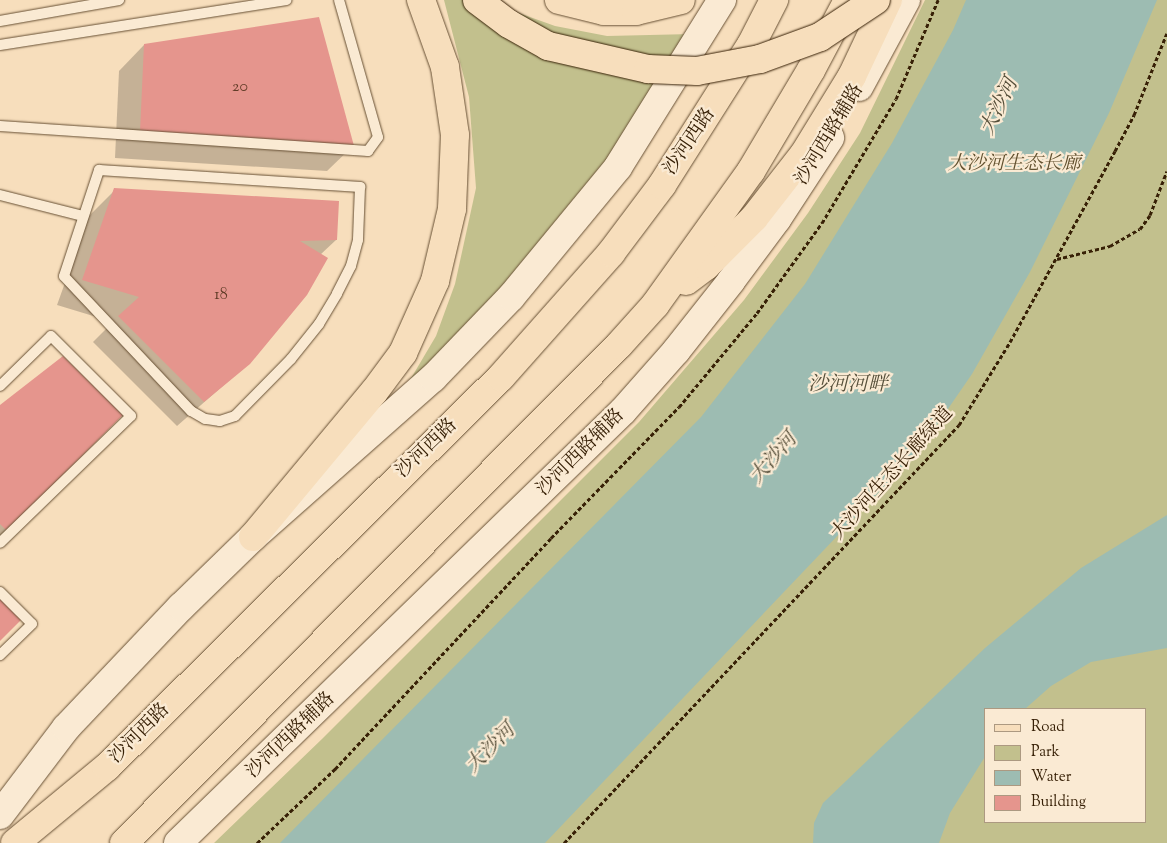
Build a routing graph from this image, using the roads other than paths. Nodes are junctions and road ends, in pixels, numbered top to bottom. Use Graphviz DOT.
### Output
graph roads {
  1 [pos="119,0"];
  2 [pos="286,0"];
  3 [pos="339,0"];
  4 [pos="421,0"];
  5 [pos="477,0"];
  6 [pos="559,0"];
  7 [pos="681,0"];
  8 [pos="722,0"];
  9 [pos="774,0"];
  10 [pos="848,0"];
  11 [pos="876,0"];
  12 [pos="888,0"];
  13 [pos="906,0"];
  14 [pos="0,21"];
  15 [pos="0,45"];
  16 [pos="0,126"];
  17 [pos="0,194"];
  18 [pos="83,216"];
  19 [pos="655,305"];
  20 [pos="0,386"];
  21 [pos="253,537"];
  22 [pos="0,544"];
  23 [pos="0,592"];
  24 [pos="0,655"];
  25 [pos="0,814"];
  26 [pos="16,843"];
  27 [pos="124,843"];
  28 [pos="178,843"];
  1 -- 14 [label="lane"];
  2 -- 15 [label="lane"];
  3 -- 16 [label="lane"];
  4 -- 21 [label="main road"];
  5 -- 11 [label="main road, bridge"];
  6 -- 7 [label="main road"];
  8 -- 21 [label="main road"];
  9 -- 26 [label="main road, 沙河西路"];
  10 -- 19 [label="main road"];
  12 -- 19 [label="main road"];
  13 -- 28 [label="main road, 沙河西路辅路"];
  17 -- 18 [label="lane"];
  18 -- 18 [label="lane"];
  19 -- 27 [label="main road"];
  20 -- 22 [label="lane"];
  21 -- 25 [label="main road"];
  23 -- 24 [label="lane"];
}
